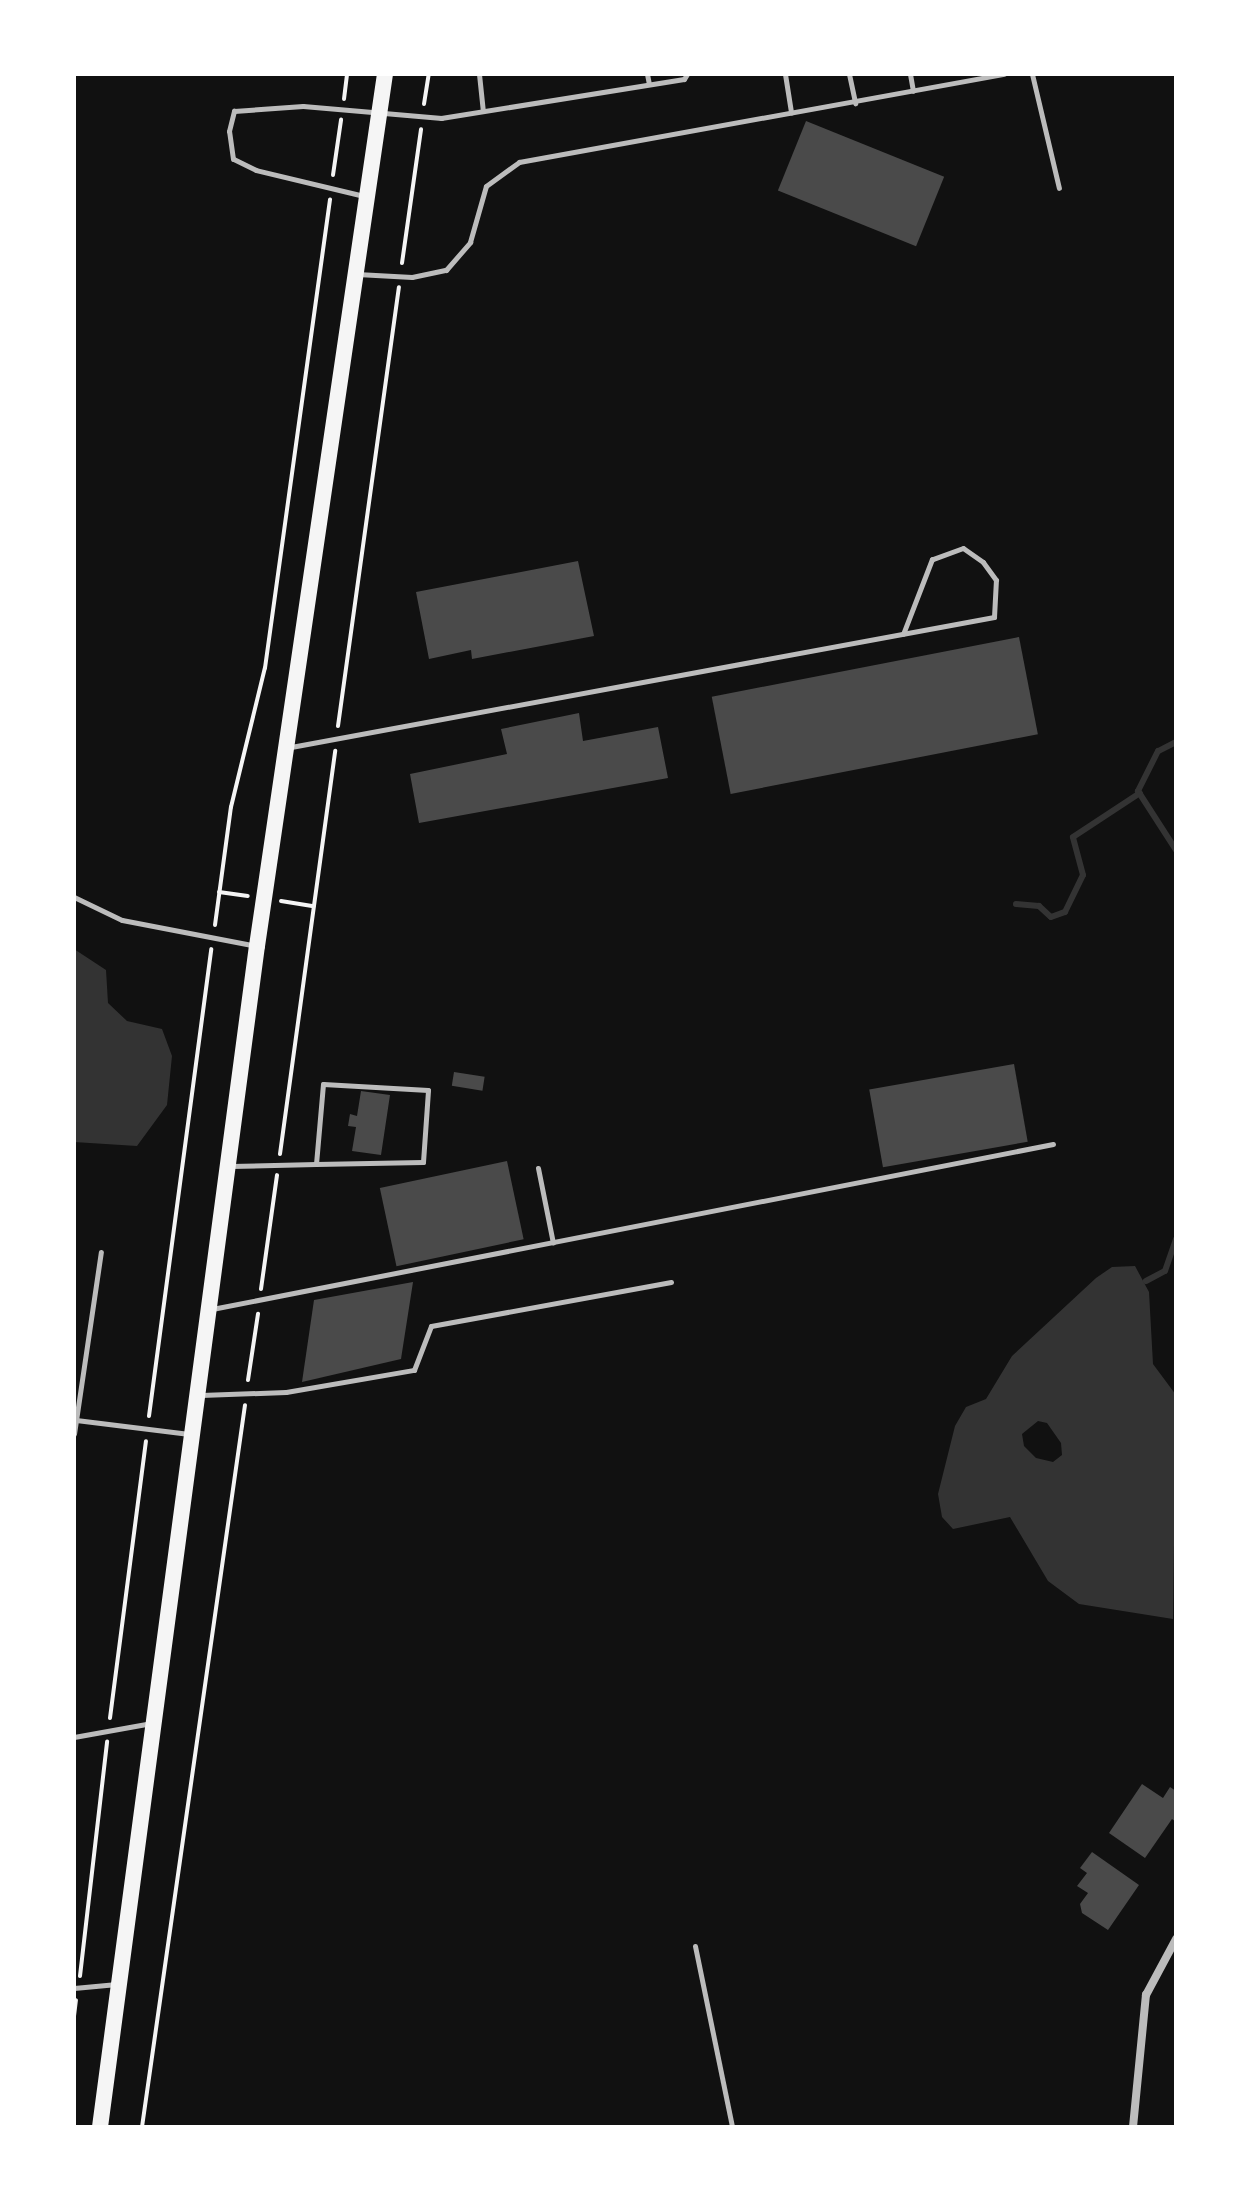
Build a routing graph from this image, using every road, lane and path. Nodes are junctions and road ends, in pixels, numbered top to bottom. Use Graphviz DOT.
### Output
graph roads {
  1 [pos="347,74"];
  2 [pos="385,74"];
  3 [pos="429,74"];
  4 [pos="479,74"];
  5 [pos="647,74"];
  6 [pos="687,74"];
  7 [pos="785,74"];
  8 [pos="849,74"];
  9 [pos="910,74"];
  10 [pos="1004,74"];
  11 [pos="1032,74"];
  12 [pos="974,76"];
  13 [pos="649,84"];
  14 [pos="913,91"];
  15 [pos="855,103"];
  16 [pos="342,110"];
  17 [pos="483,111"];
  18 [pos="379,113"];
  19 [pos="791,113"];
  20 [pos="423,116"];
  21 [pos="1059,188"];
  22 [pos="331,189"];
  23 [pos="367,197"];
  24 [pos="356,274"];
  25 [pos="400,276"];
  26 [pos="903,634"];
  27 [pos="337,739"];
  28 [pos="286,748"];
  29 [pos="74,897"];
  30 [pos="213,938"];
  31 [pos="257,946"];
  32 [pos="1053,1144"];
  33 [pos="316,1164"];
  34 [pos="279,1165"];
  35 [pos="230,1166"];
  36 [pos="538,1168"];
  37 [pos="553,1243"];
  38 [pos="101,1252"];
  39 [pos="671,1282"];
  40 [pos="260,1300"];
  41 [pos="211,1309"];
  42 [pos="246,1393"];
  43 [pos="200,1395"];
  44 [pos="76,1420"];
  45 [pos="148,1429"];
  46 [pos="74,1434"];
  47 [pos="194,1435"];
  48 [pos="156,1722"];
  49 [pos="108,1731"];
  50 [pos="74,1737"];
  51 [pos="1176,1939"];
  52 [pos="695,1946"];
  53 [pos="120,1984"];
  54 [pos="76,1988"];
  55 [pos="74,2016"];
  56 [pos="100,2127"];
  57 [pos="142,2127"];
  58 [pos="732,2127"];
  59 [pos="1133,2127"];
  1 -- 16 [label="path"];
  2 -- 18 [label="main road"];
  3 -- 20 [label="path"];
  4 -- 17 [label="lane"];
  5 -- 13 [label="lane"];
  6 -- 13 [label="lane"];
  7 -- 19 [label="lane"];
  8 -- 15 [label="lane"];
  9 -- 14 [label="lane"];
  10 -- 12 [label="lane"];
  11 -- 21 [label="lane"];
  12 -- 14 [label="lane"];
  13 -- 17 [label="lane"];
  14 -- 15 [label="lane"];
  15 -- 19 [label="lane"];
  16 -- 18 [label="lane"];
  16 -- 22 [label="path"];
  16 -- 22 [label="lane"];
  17 -- 20 [label="lane"];
  18 -- 20 [label="lane"];
  18 -- 23 [label="main road"];
  19 -- 25 [label="lane"];
  20 -- 25 [label="path"];
  22 -- 23 [label="lane"];
  22 -- 30 [label="path"];
  23 -- 24 [label="main road"];
  24 -- 25 [label="lane"];
  24 -- 28 [label="main road"];
  25 -- 27 [label="path"];
  26 -- 26 [label="lane"];
  26 -- 27 [label="lane"];
  27 -- 28 [label="lane"];
  27 -- 34 [label="path"];
  28 -- 31 [label="main road"];
  29 -- 30 [label="lane"];
  30 -- 31 [label="lane"];
  30 -- 45 [label="path"];
  31 -- 35 [label="main road"];
  32 -- 37 [label="lane"];
  33 -- 33 [label="lane"];
  33 -- 34 [label="lane"];
  34 -- 35 [label="lane"];
  34 -- 40 [label="path"];
  35 -- 41 [label="main road"];
  36 -- 37 [label="lane"];
  37 -- 40 [label="lane"];
  38 -- 44 [label="lane"];
  39 -- 42 [label="lane"];
  40 -- 41 [label="lane"];
  40 -- 42 [label="path"];
  41 -- 43 [label="main road"];
  42 -- 43 [label="lane"];
  42 -- 57 [label="path"];
  43 -- 47 [label="main road"];
  44 -- 45 [label="lane"];
  44 -- 46 [label="lane"];
  45 -- 47 [label="lane"];
  45 -- 49 [label="path"];
  47 -- 48 [label="main road"];
  48 -- 49 [label="lane"];
  48 -- 53 [label="main road"];
  49 -- 50 [label="lane"];
  49 -- 54 [label="path"];
  51 -- 59 [label="street"];
  52 -- 58 [label="lane"];
  53 -- 54 [label="lane"];
  53 -- 56 [label="main road"];
  54 -- 55 [label="path"];
}
